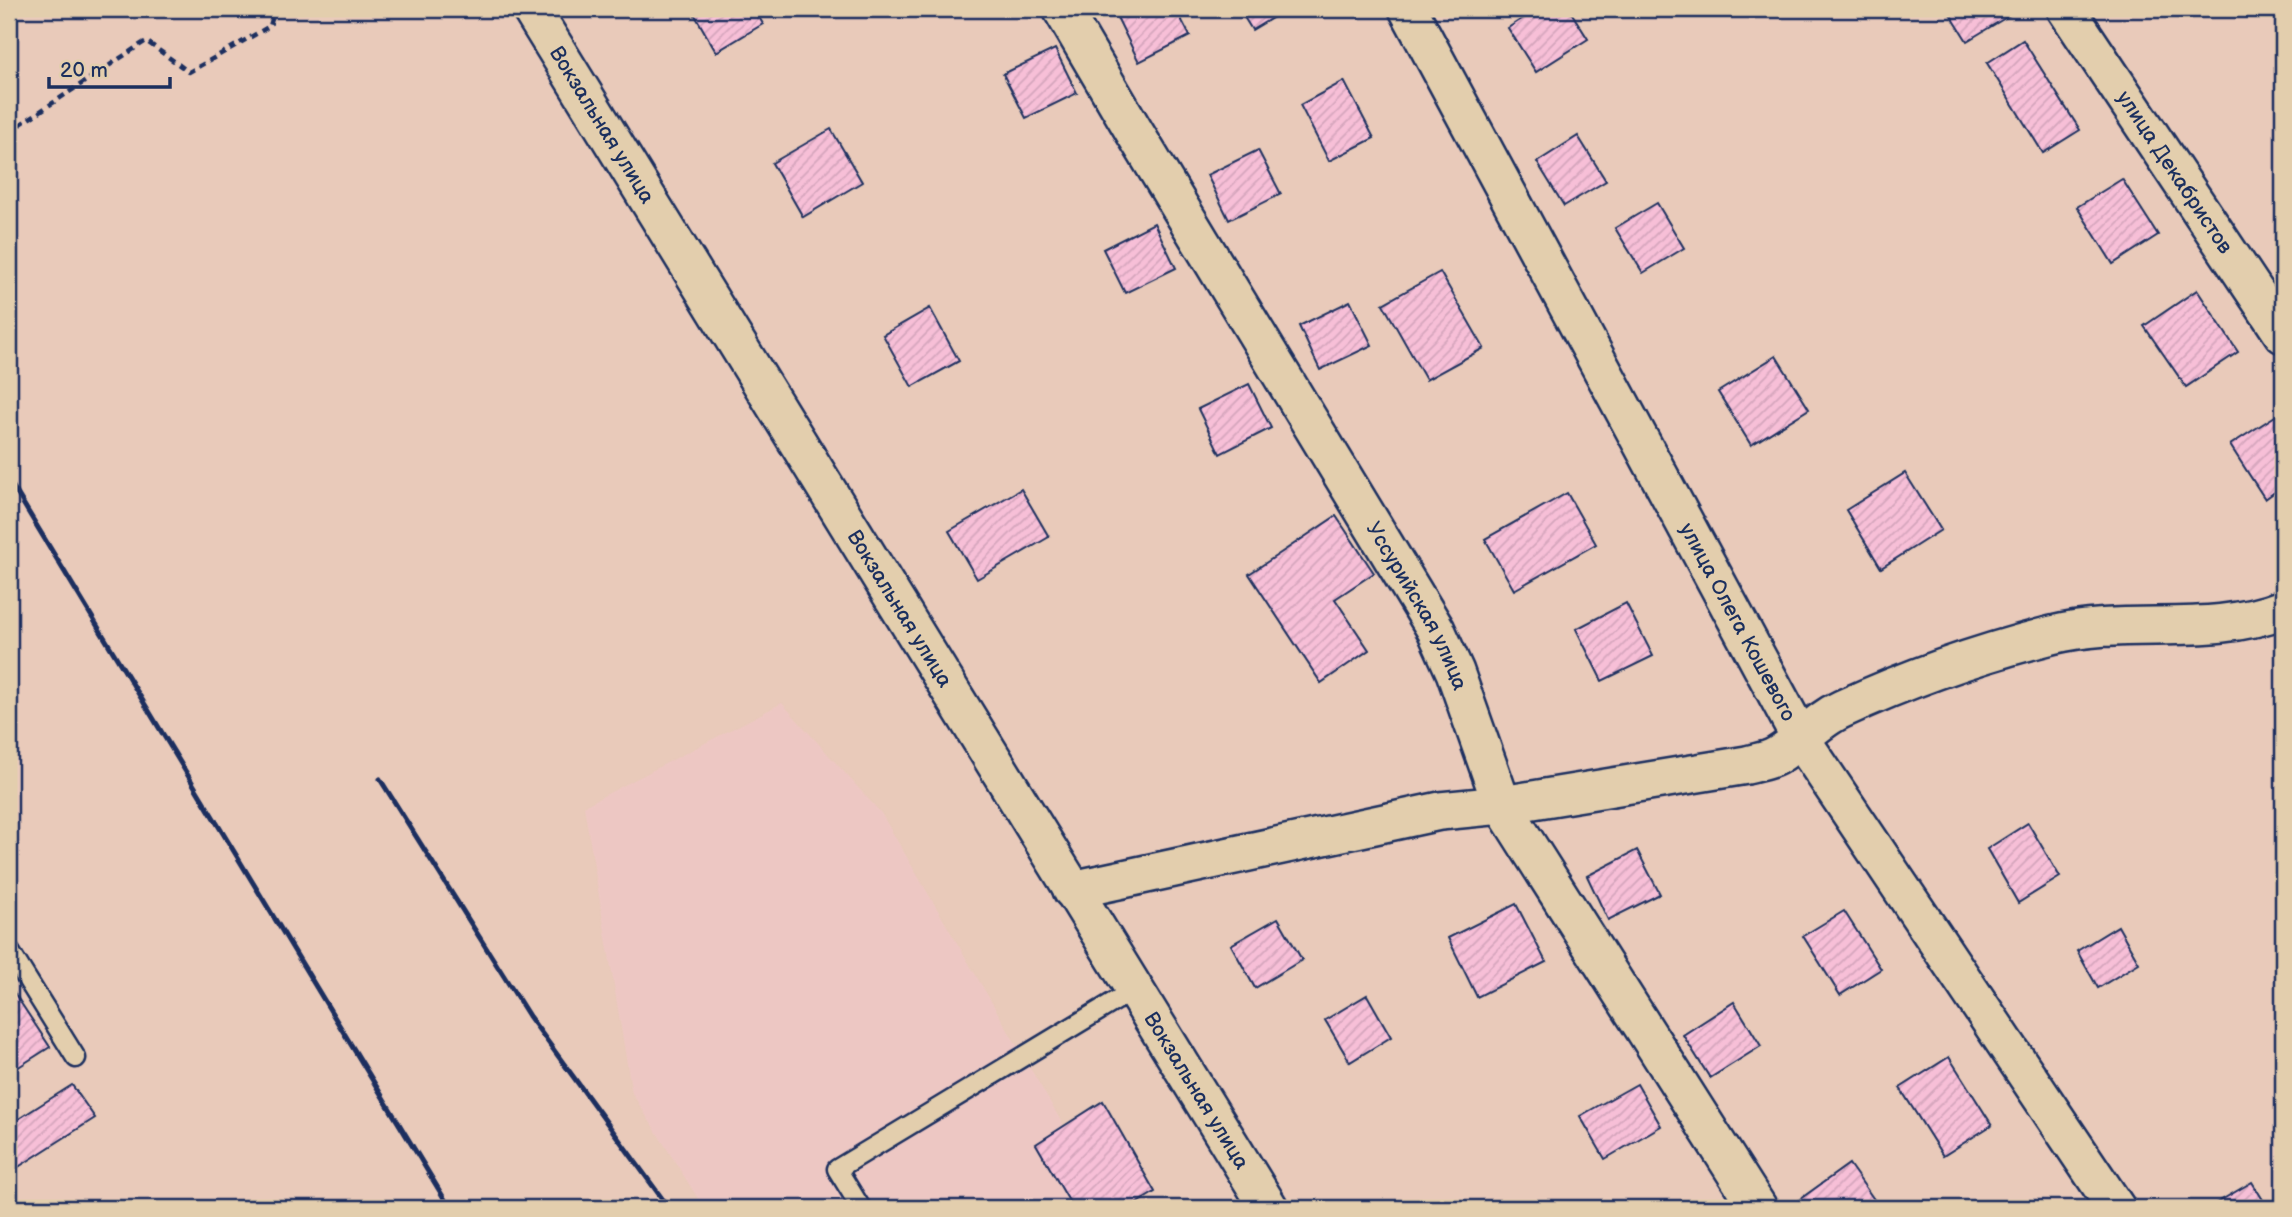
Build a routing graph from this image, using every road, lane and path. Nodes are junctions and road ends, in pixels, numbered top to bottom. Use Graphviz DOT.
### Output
graph roads {
  1 [pos="275,9"];
  2 [pos="531,9"];
  3 [pos="1062,9"];
  4 [pos="1408,9"];
  5 [pos="2066,9"];
  6 [pos="10,129"];
  7 [pos="2283,334"];
  8 [pos="2283,609"];
  9 [pos="1801,739"];
  10 [pos="1502,805"];
  11 [pos="1072,890"];
  12 [pos="9,950"];
  13 [pos="1135,989"];
  14 [pos="76,1058"];
  15 [pos="860,1208"];
  16 [pos="1269,1208"];
  17 [pos="1758,1208"];
  18 [pos="2116,1208"];
  1 -- 6 [label="path"];
  2 -- 11 [label="street, Вокзальная улица"];
  3 -- 10 [label="street, Уссурийская улица"];
  4 -- 9 [label="street, улица Олега Кошевого"];
  5 -- 7 [label="street, улица Декабристов"];
  8 -- 9 [label="street"];
  9 -- 10 [label="street"];
  9 -- 18 [label="street, улица Олега Кошевого"];
  10 -- 11 [label="street"];
  10 -- 17 [label="street, Уссурийская улица"];
  11 -- 13 [label="street, Вокзальная улица"];
  12 -- 14 [label="lane"];
  13 -- 15 [label="lane"];
  13 -- 16 [label="street, Вокзальная улица"];
}
